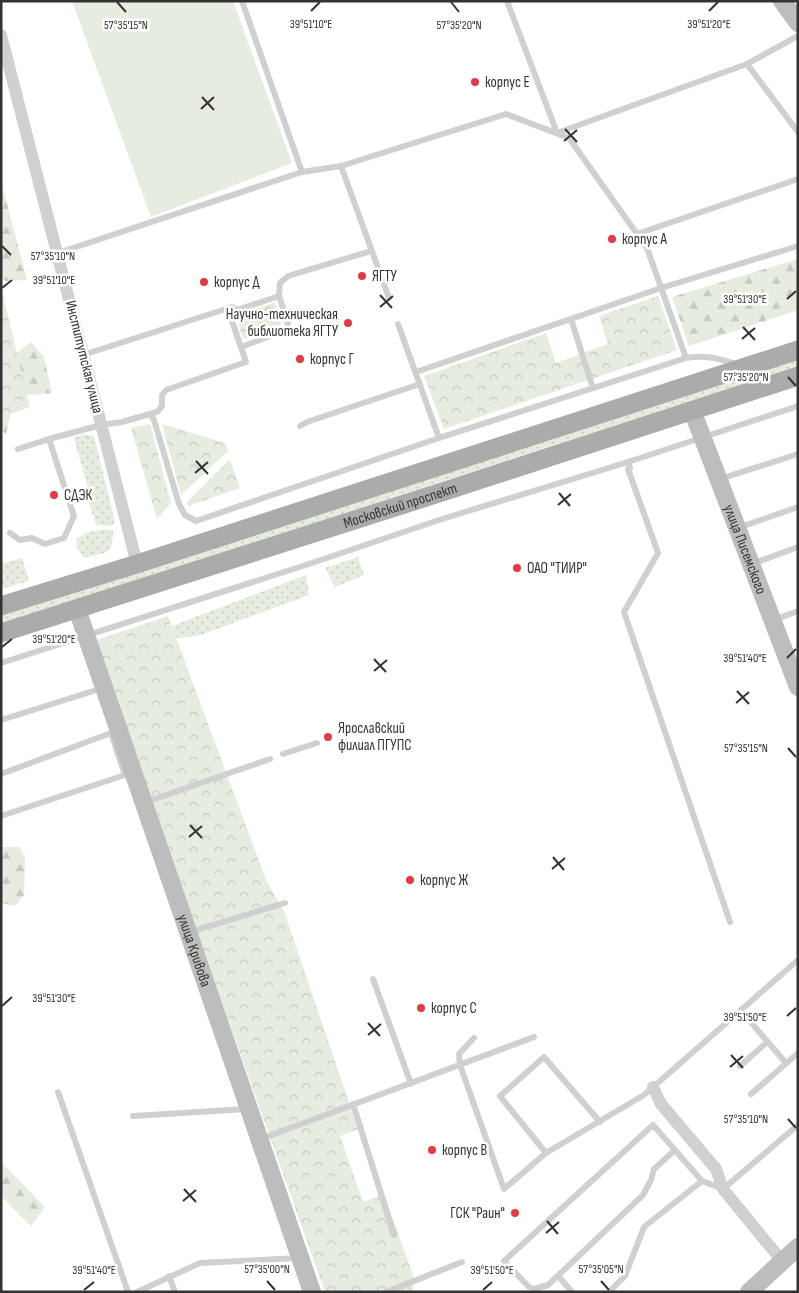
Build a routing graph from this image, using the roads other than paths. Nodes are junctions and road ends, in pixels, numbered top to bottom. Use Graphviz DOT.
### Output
graph roads {
  1 [pos="242,1"];
  2 [pos="507,1"];
  3 [pos="782,1"];
  4 [pos="798,23"];
  5 [pos="1,35"];
  6 [pos="798,36"];
  7 [pos="747,64"];
  8 [pos="798,132"];
  9 [pos="557,133"];
  10 [pos="341,166"];
  11 [pos="302,172"];
  12 [pos="798,179"];
  13 [pos="637,234"];
  14 [pos="798,246"];
  15 [pos="371,251"];
  16 [pos="58,253"];
  17 [pos="661,288"];
  18 [pos="279,296"];
  19 [pos="389,298"];
  20 [pos="237,310"];
  21 [pos="571,319"];
  22 [pos="398,324"];
  23 [pos="241,347"];
  24 [pos="798,350"];
  25 [pos="83,355"];
  26 [pos="686,358"];
  27 [pos="743,367"];
  28 [pos="416,372"];
  29 [pos="798,376"];
  30 [pos="420,384"];
  31 [pos="592,388"];
  32 [pos="798,406"];
  33 [pos="692,410"];
  34 [pos="150,414"];
  35 [pos="101,425"];
  36 [pos="300,426"];
  37 [pos="702,437"];
  38 [pos="440,438"];
  39 [pos="49,439"];
  40 [pos="18,449"];
  41 [pos="798,454"];
  42 [pos="628,462"];
  43 [pos="719,480"];
  44 [pos="798,507"];
  45 [pos="737,528"];
  46 [pos="10,533"];
  47 [pos="798,548"];
  48 [pos="137,564"];
  49 [pos="751,564"];
  50 [pos="1,606"];
  51 [pos="77,609"];
  52 [pos="798,611"];
  53 [pos="772,620"];
  54 [pos="1,633"];
  55 [pos="88,636"];
  56 [pos="1,663"];
  57 [pos="798,687"];
  58 [pos="105,688"];
  59 [pos="1,720"];
  60 [pos="317,742"];
  61 [pos="283,754"];
  62 [pos="270,759"];
  63 [pos="129,773"];
  64 [pos="1,774"];
  65 [pos="144,802"];
  66 [pos="1,816"];
  67 [pos="285,903"];
  68 [pos="730,922"];
  69 [pos="190,932"];
  70 [pos="798,960"];
  71 [pos="373,979"];
  72 [pos="733,1018"];
  73 [pos="534,1037"];
  74 [pos="474,1038"];
  75 [pos="767,1042"];
  76 [pos="798,1053"];
  77 [pos="786,1063"];
  78 [pos="460,1065"];
  79 [pos="740,1066"];
  80 [pos="411,1084"];
  81 [pos="653,1087"];
  82 [pos="58,1092"];
  83 [pos="751,1094"];
  84 [pos="353,1104"];
  85 [pos="250,1109"];
  86 [pos="133,1116"];
  87 [pos="600,1122"];
  88 [pos="798,1125"];
  89 [pos="260,1139"];
  90 [pos="674,1150"];
  91 [pos="546,1152"];
  92 [pos="702,1181"];
  93 [pos="723,1189"];
  94 [pos="394,1235"];
  95 [pos="797,1249"];
  96 [pos="300,1258"];
  97 [pos="782,1261"];
  98 [pos="462,1262"];
  99 [pos="170,1276"];
  100 [pos="558,1276"];
  101 [pos="128,1292"];
  102 [pos="137,1292"];
  103 [pos="175,1292"];
  104 [pos="312,1292"];
  105 [pos="386,1292"];
  106 [pos="572,1292"];
  107 [pos="608,1292"];
  108 [pos="749,1292"];
  1 -- 11 [label="lane"];
  2 -- 9 [label="lane"];
  3 -- 4 [label="street"];
  5 -- 16 [label="street, Институтская улица"];
  6 -- 7 [label="lane"];
  7 -- 8 [label="lane"];
  7 -- 9 [label="lane"];
  9 -- 10 [label="lane"];
  9 -- 13 [label="lane"];
  10 -- 11 [label="lane"];
  10 -- 15 [label="lane"];
  11 -- 16 [label="lane"];
  12 -- 13 [label="lane"];
  13 -- 17 [label="lane"];
  14 -- 17 [label="lane"];
  15 -- 18 [label="lane"];
  15 -- 19 [label="lane"];
  16 -- 25 [label="street, Институтская улица"];
  17 -- 21 [label="lane"];
  17 -- 26 [label="lane"];
  18 -- 20 [label="lane"];
  18 -- 23 [label="lane"];
  20 -- 23 [label="lane"];
  20 -- 25 [label="lane"];
  21 -- 28 [label="lane"];
  21 -- 31 [label="lane"];
  22 -- 28 [label="lane"];
  23 -- 34 [label="lane"];
  24 -- 27 [label="main road, Московский проспект"];
  25 -- 35 [label="street, Институтская улица"];
  26 -- 27 [label="lane"];
  26 -- 31 [label="lane"];
  27 -- 48 [label="main road, Московский проспект"];
  28 -- 30 [label="lane"];
  29 -- 33 [label="main road, Московский проспект"];
  30 -- 36 [label="lane"];
  30 -- 38 [label="lane"];
  31 -- 38 [label="lane"];
  32 -- 37 [label="lane"];
  33 -- 37 [label="street, улица Писемского"];
  33 -- 51 [label="main road, Московский проспект"];
  34 -- 35 [label="lane"];
  34 -- 38 [label="lane"];
  35 -- 39 [label="lane"];
  35 -- 48 [label="street, Институтская улица"];
  37 -- 42 [label="lane"];
  37 -- 43 [label="street, улица Писемского"];
  39 -- 40 [label="lane"];
  39 -- 46 [label="lane"];
  41 -- 43 [label="lane"];
  42 -- 55 [label="lane"];
  42 -- 68 [label="lane"];
  43 -- 45 [label="street, улица Писемского"];
  44 -- 45 [label="lane"];
  45 -- 49 [label="street, улица Писемского"];
  47 -- 49 [label="lane"];
  48 -- 50 [label="main road, Московский проспект"];
  49 -- 53 [label="street, улица Писемского"];
  51 -- 54 [label="main road, Московский проспект"];
  51 -- 55 [label="street, улица Кривова"];
  52 -- 53 [label="lane"];
  53 -- 57 [label="street, улица Писемского"];
  55 -- 56 [label="lane"];
  55 -- 58 [label="street, улица Кривова"];
  58 -- 59 [label="lane"];
  58 -- 63 [label="street, улица Кривова"];
  60 -- 61 [label="lane"];
  62 -- 65 [label="lane"];
  63 -- 64 [label="lane"];
  63 -- 65 [label="street, улица Кривова"];
  63 -- 66 [label="lane"];
  65 -- 69 [label="street, улица Кривова"];
  67 -- 69 [label="lane"];
  69 -- 85 [label="street, улица Кривова"];
  70 -- 72 [label="lane"];
  71 -- 80 [label="lane"];
  72 -- 75 [label="lane"];
  72 -- 81 [label="lane"];
  73 -- 78 [label="lane"];
  74 -- 78 [label="lane"];
  75 -- 77 [label="lane"];
  75 -- 79 [label="lane"];
  76 -- 77 [label="lane"];
  77 -- 83 [label="lane"];
  78 -- 80 [label="lane"];
  78 -- 91 [label="lane"];
  80 -- 84 [label="lane"];
  81 -- 87 [label="lane"];
  81 -- 93 [label="street"];
  82 -- 101 [label="lane"];
  84 -- 89 [label="lane"];
  84 -- 94 [label="lane"];
  85 -- 86 [label="lane"];
  85 -- 89 [label="street, улица Кривова"];
  87 -- 91 [label="lane"];
  87 -- 91 [label="lane"];
  88 -- 93 [label="lane"];
  89 -- 96 [label="street, улица Кривова"];
  90 -- 92 [label="lane"];
  90 -- 100 [label="lane"];
  90 -- 100 [label="lane"];
  92 -- 93 [label="lane"];
  92 -- 107 [label="lane"];
  93 -- 97 [label="street"];
  95 -- 97 [label="street"];
  96 -- 99 [label="lane"];
  96 -- 104 [label="street, улица Кривова"];
  97 -- 108 [label="street"];
  98 -- 105 [label="lane"];
  99 -- 102 [label="lane"];
  99 -- 103 [label="lane"];
  100 -- 106 [label="lane"];
}
